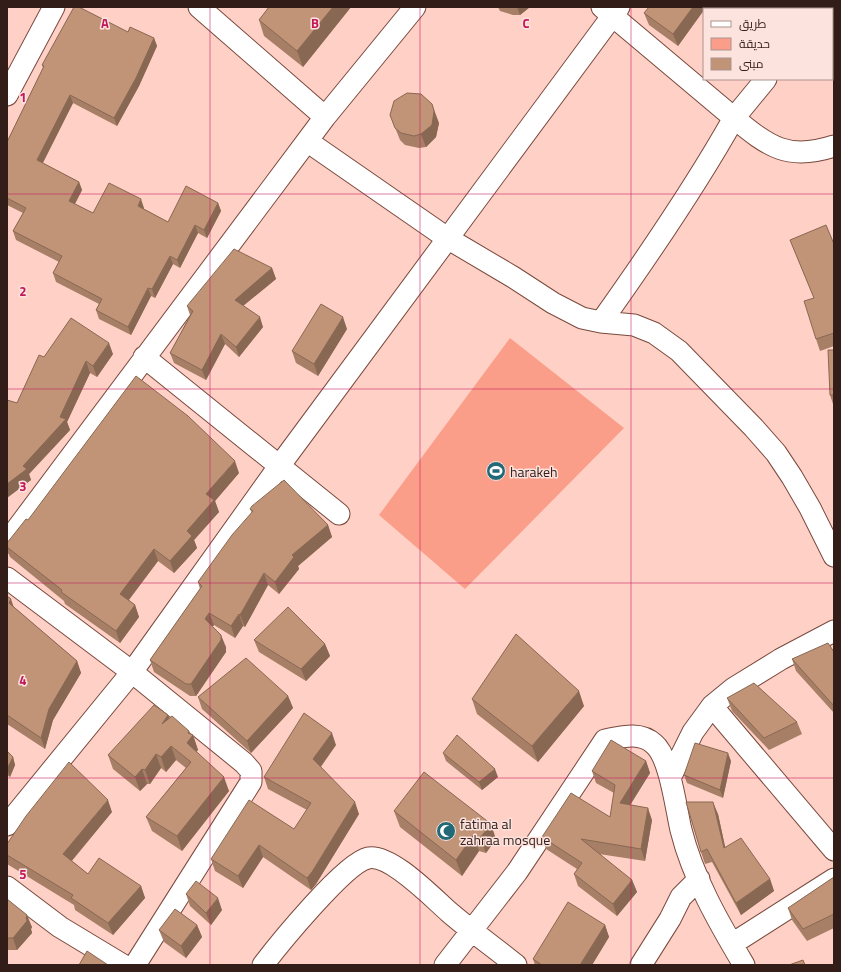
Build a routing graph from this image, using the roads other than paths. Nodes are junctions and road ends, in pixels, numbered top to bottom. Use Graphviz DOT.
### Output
graph roads {
  1 [pos="54,7"];
  2 [pos="199,7"];
  3 [pos="415,7"];
  4 [pos="611,10"];
  5 [pos="765,80"];
  6 [pos="7,94"];
  7 [pos="325,117"];
  8 [pos="734,118"];
  9 [pos="307,141"];
  10 [pos="834,146"];
  11 [pos="447,238"];
  12 [pos="600,322"];
  13 [pos="144,357"];
  14 [pos="280,465"];
  15 [pos="340,514"];
  16 [pos="7,542"];
  17 [pos="834,556"];
  18 [pos="7,578"];
  19 [pos="834,631"];
  20 [pos="132,672"];
  21 [pos="712,706"];
  22 [pos="670,778"];
  23 [pos="7,825"];
  24 [pos="834,850"];
  25 [pos="698,879"];
  26 [pos="834,879"];
  27 [pos="7,887"];
  28 [pos="471,930"];
  29 [pos="732,944"];
  30 [pos="123,965"];
  31 [pos="135,965"];
  32 [pos="263,965"];
  33 [pos="445,965"];
  34 [pos="516,965"];
  35 [pos="641,965"];
  36 [pos="744,965"];
  1 -- 6 [label="street"];
  2 -- 7 [label="street"];
  3 -- 7 [label="street"];
  4 -- 8 [label="street"];
  4 -- 11 [label="street"];
  5 -- 8 [label="street"];
  7 -- 9 [label="street"];
  8 -- 10 [label="street"];
  8 -- 12 [label="street"];
  9 -- 11 [label="street"];
  9 -- 13 [label="street"];
  11 -- 12 [label="street"];
  11 -- 14 [label="street"];
  12 -- 17 [label="street"];
  13 -- 14 [label="street"];
  13 -- 16 [label="street"];
  14 -- 15 [label="street"];
  14 -- 20 [label="street"];
  18 -- 20 [label="street"];
  19 -- 21 [label="street"];
  20 -- 23 [label="street"];
  20 -- 31 [label="street"];
  21 -- 22 [label="street"];
  21 -- 24 [label="street"];
  22 -- 25 [label="street"];
  22 -- 28 [label="street"];
  25 -- 29 [label="street"];
  25 -- 35 [label="street"];
  26 -- 29 [label="street"];
  27 -- 30 [label="street"];
  28 -- 32 [label="street"];
  28 -- 33 [label="street"];
  28 -- 34 [label="street"];
  29 -- 36 [label="street"];
}
